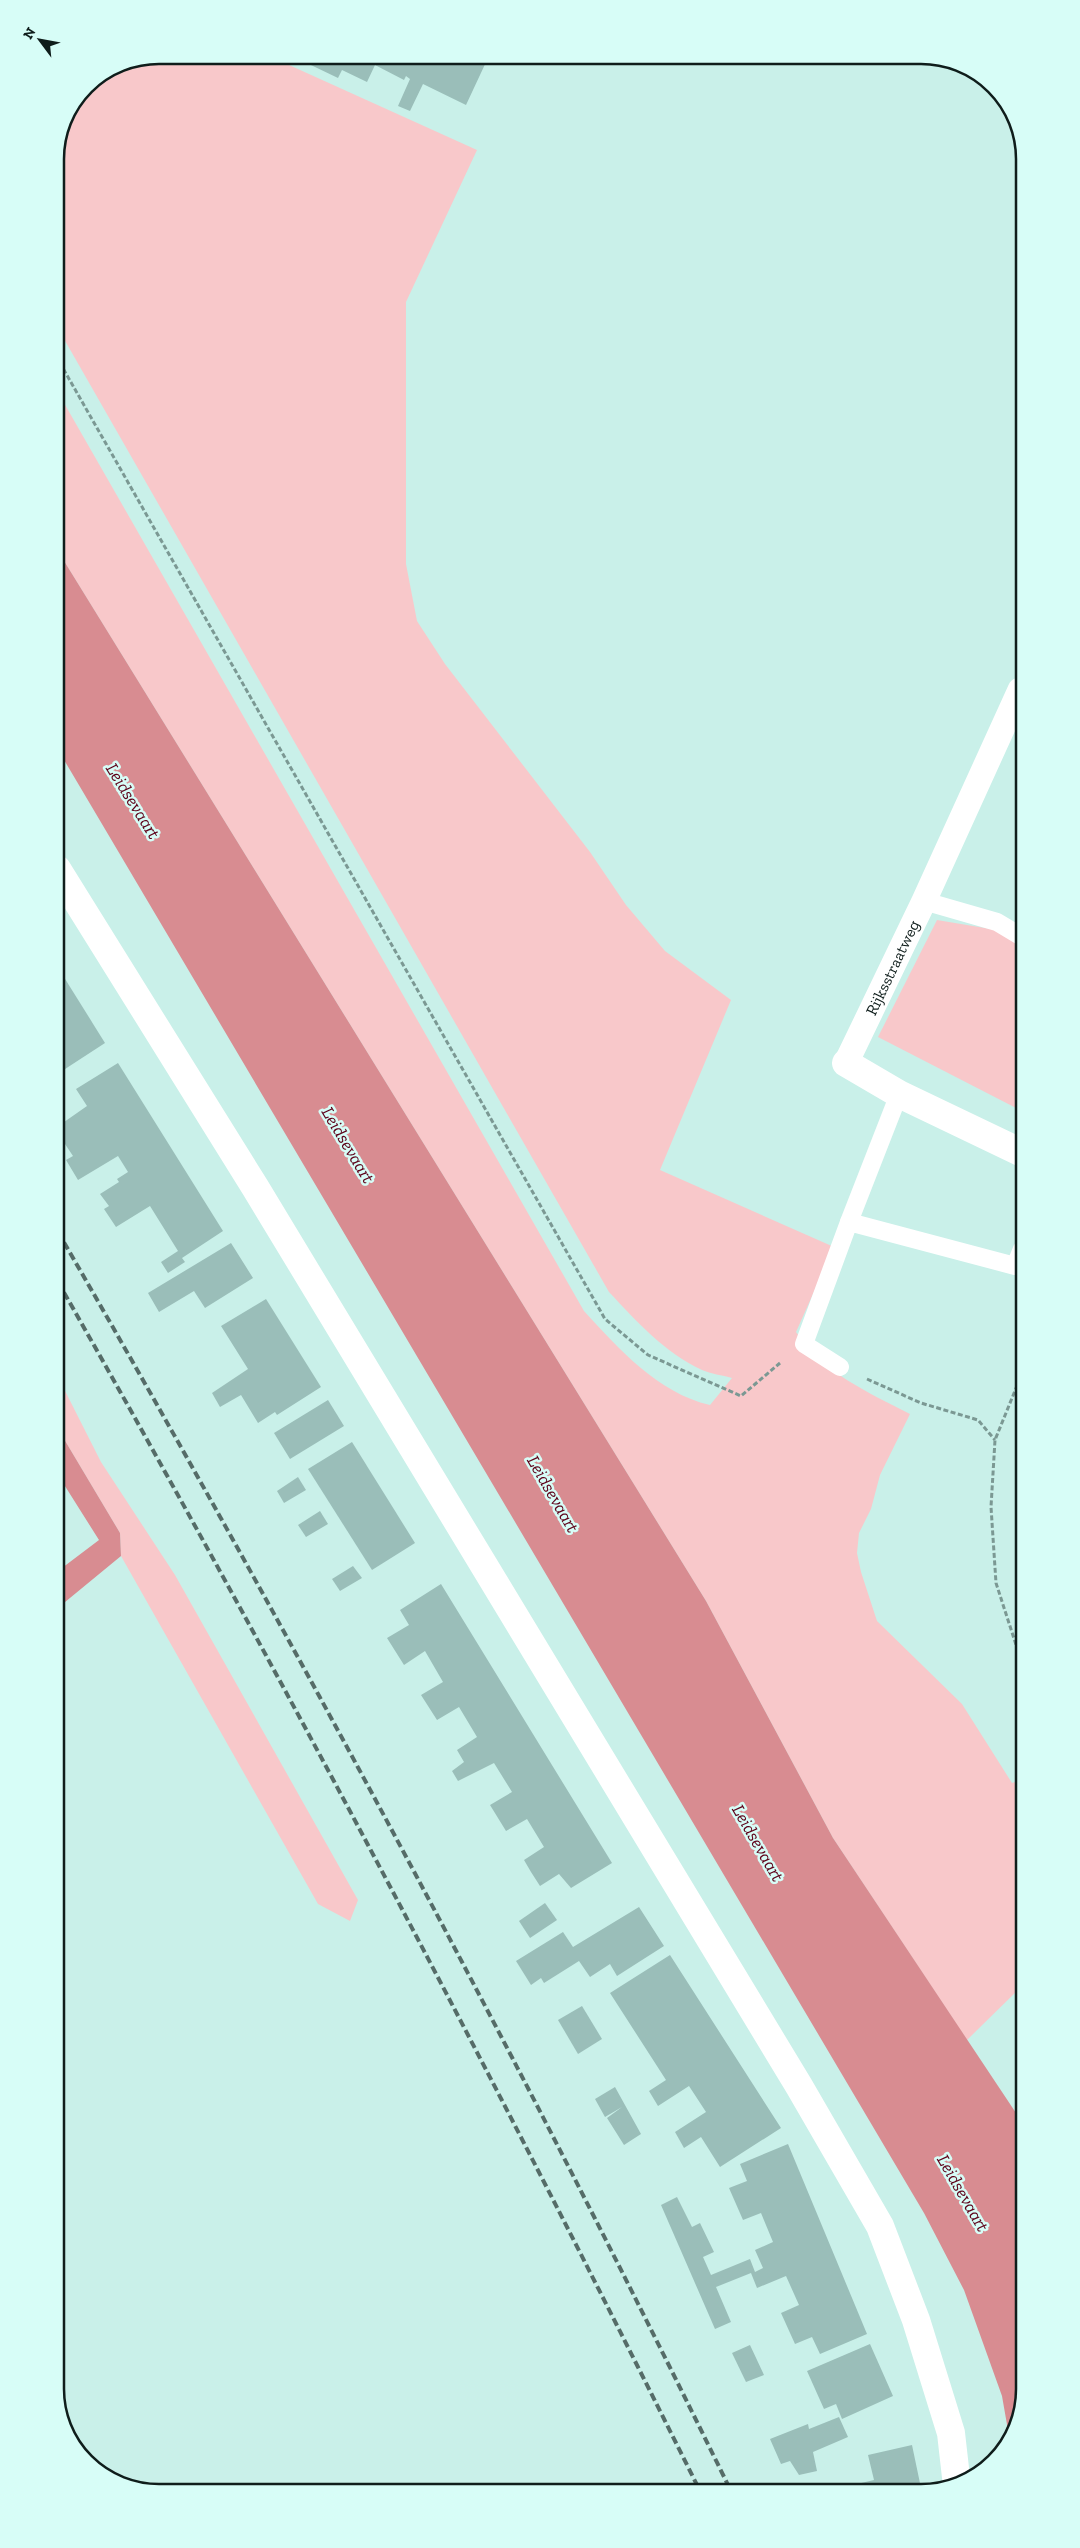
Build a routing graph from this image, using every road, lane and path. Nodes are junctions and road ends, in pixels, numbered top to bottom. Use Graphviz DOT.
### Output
graph roads {
  1 [pos="64,370"];
  2 [pos="1016,699"];
  3 [pos="64,880"];
  4 [pos="924,901"];
  5 [pos="1016,933"];
  6 [pos="846,1063"];
  7 [pos="900,1094"];
  8 [pos="1016,1150"];
  9 [pos="849,1222"];
  10 [pos="1016,1264"];
  11 [pos="804,1344"];
  12 [pos="840,1367"];
  13 [pos="1016,1386"];
  14 [pos="995,1440"];
  15 [pos="1016,1645"];
  16 [pos="955,2478"];
  1 -- 11 [label="path"];
  2 -- 4 [label="street, Rijksstraatweg"];
  3 -- 16 [label="street"];
  4 -- 5 [label="lane"];
  4 -- 6 [label="street, Rijksstraatweg"];
  6 -- 7 [label="street, Rijksstraatweg"];
  7 -- 8 [label="street, Rijksstraatweg"];
  7 -- 9 [label="lane"];
  9 -- 10 [label="lane"];
  9 -- 11 [label="lane"];
  11 -- 12 [label="lane"];
  12 -- 14 [label="path"];
  13 -- 14 [label="path"];
  14 -- 15 [label="path"];
}
